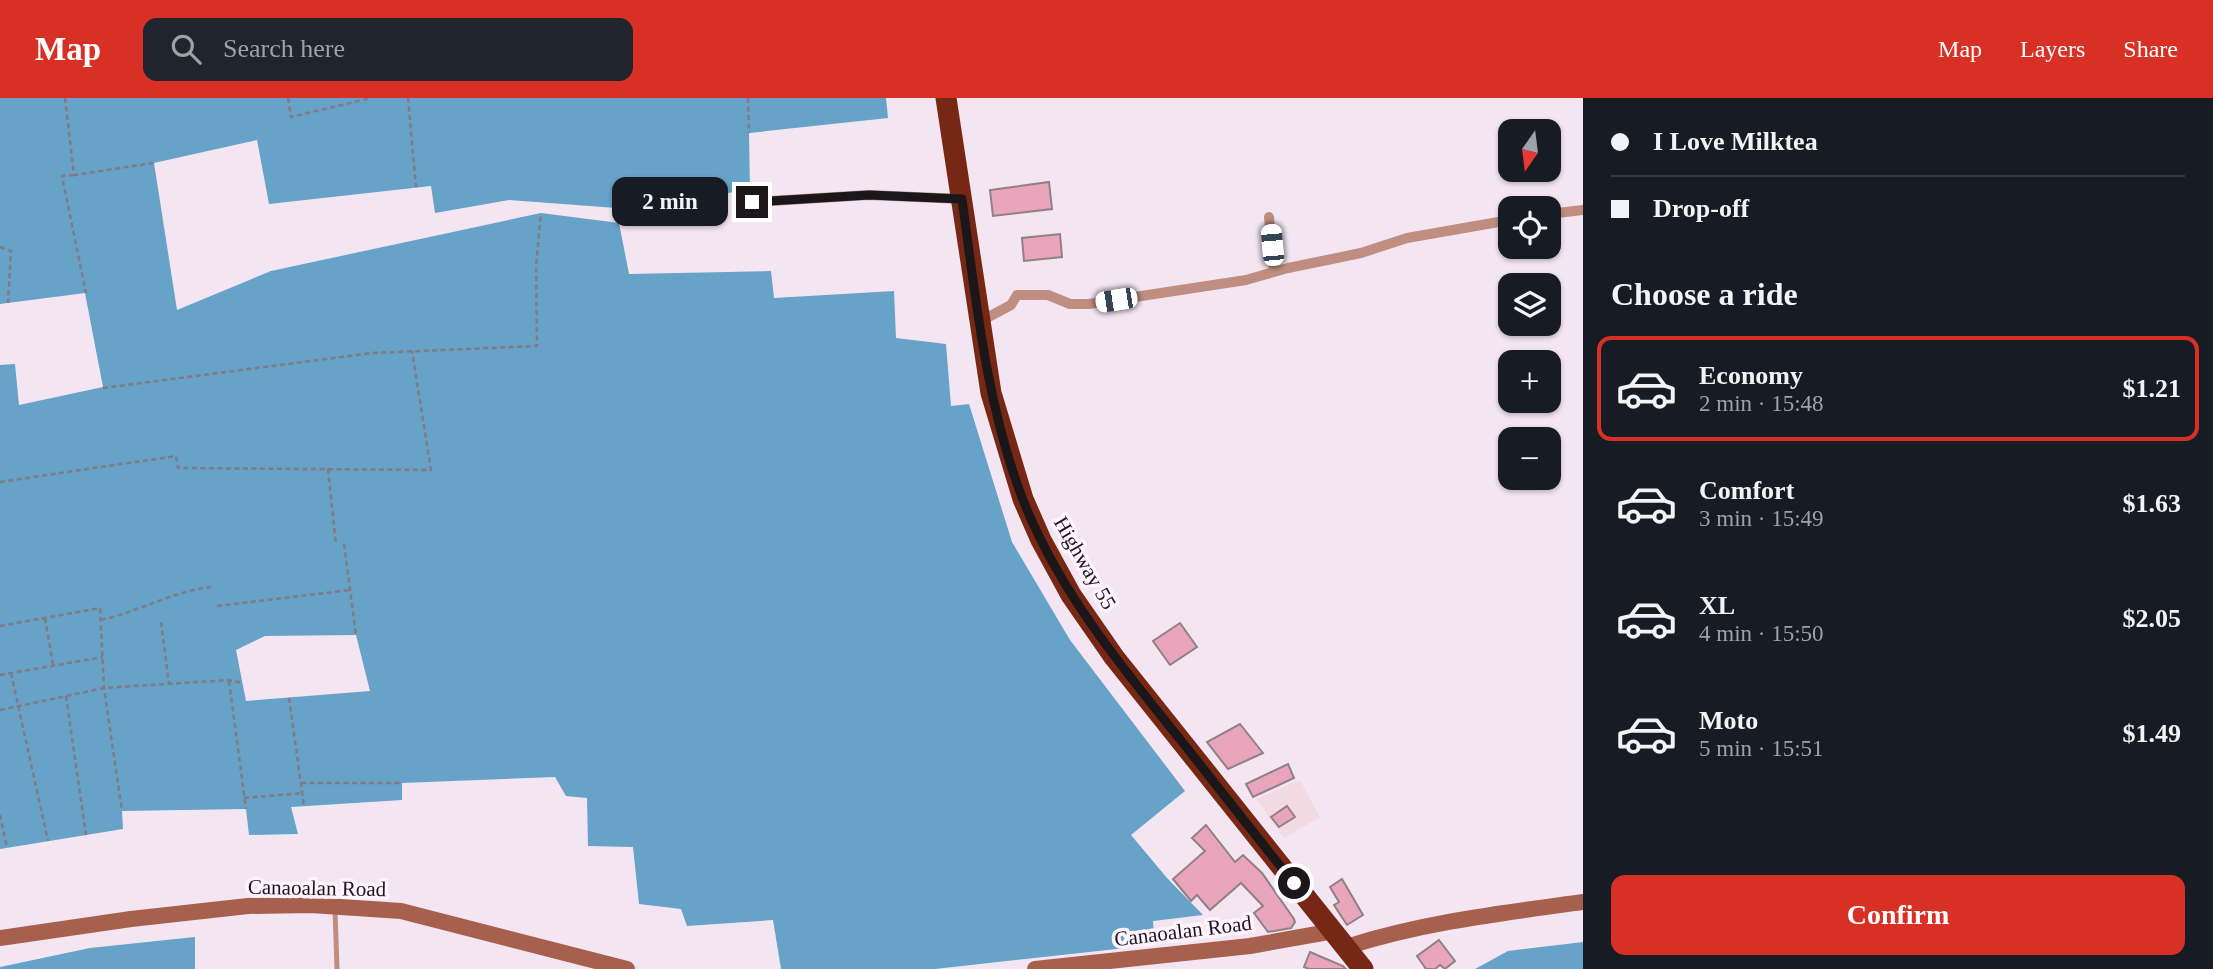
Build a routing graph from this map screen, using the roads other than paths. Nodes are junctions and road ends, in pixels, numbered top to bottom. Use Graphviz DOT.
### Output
graph roads {
  1 [pos="946,98"];
  2 [pos="962,199"];
  3 [pos="752,202"];
  4 [pos="1583,210"];
  5 [pos="1561,213"];
  6 [pos="1269,217"];
  7 [pos="1498,222"];
  8 [pos="1274,272"];
  9 [pos="979,322"];
  10 [pos="1583,902"];
  11 [pos="335,906"];
  12 [pos="0,938"];
  13 [pos="1340,939"];
  14 [pos="622,968"];
  15 [pos="337,969"];
  16 [pos="1035,969"];
  17 [pos="1363,969"];
  1 -- 2 [label="highway, Highway 55"];
  2 -- 3 [label="street"];
  2 -- 9 [label="highway, Highway 55"];
  4 -- 5 [label="street"];
  6 -- 8 [label="street"];
  7 -- 8 [label="street"];
  8 -- 9 [label="street"];
  9 -- 13 [label="highway, Highway 55"];
  10 -- 13 [label="street, Canaoalan Road"];
  11 -- 12 [label="street, Canaoalan Road"];
  11 -- 14 [label="street, Canaoalan Road"];
  11 -- 15 [label="lane"];
  13 -- 16 [label="street, Canaoalan Road"];
  13 -- 17 [label="highway, Highway 55"];
}
